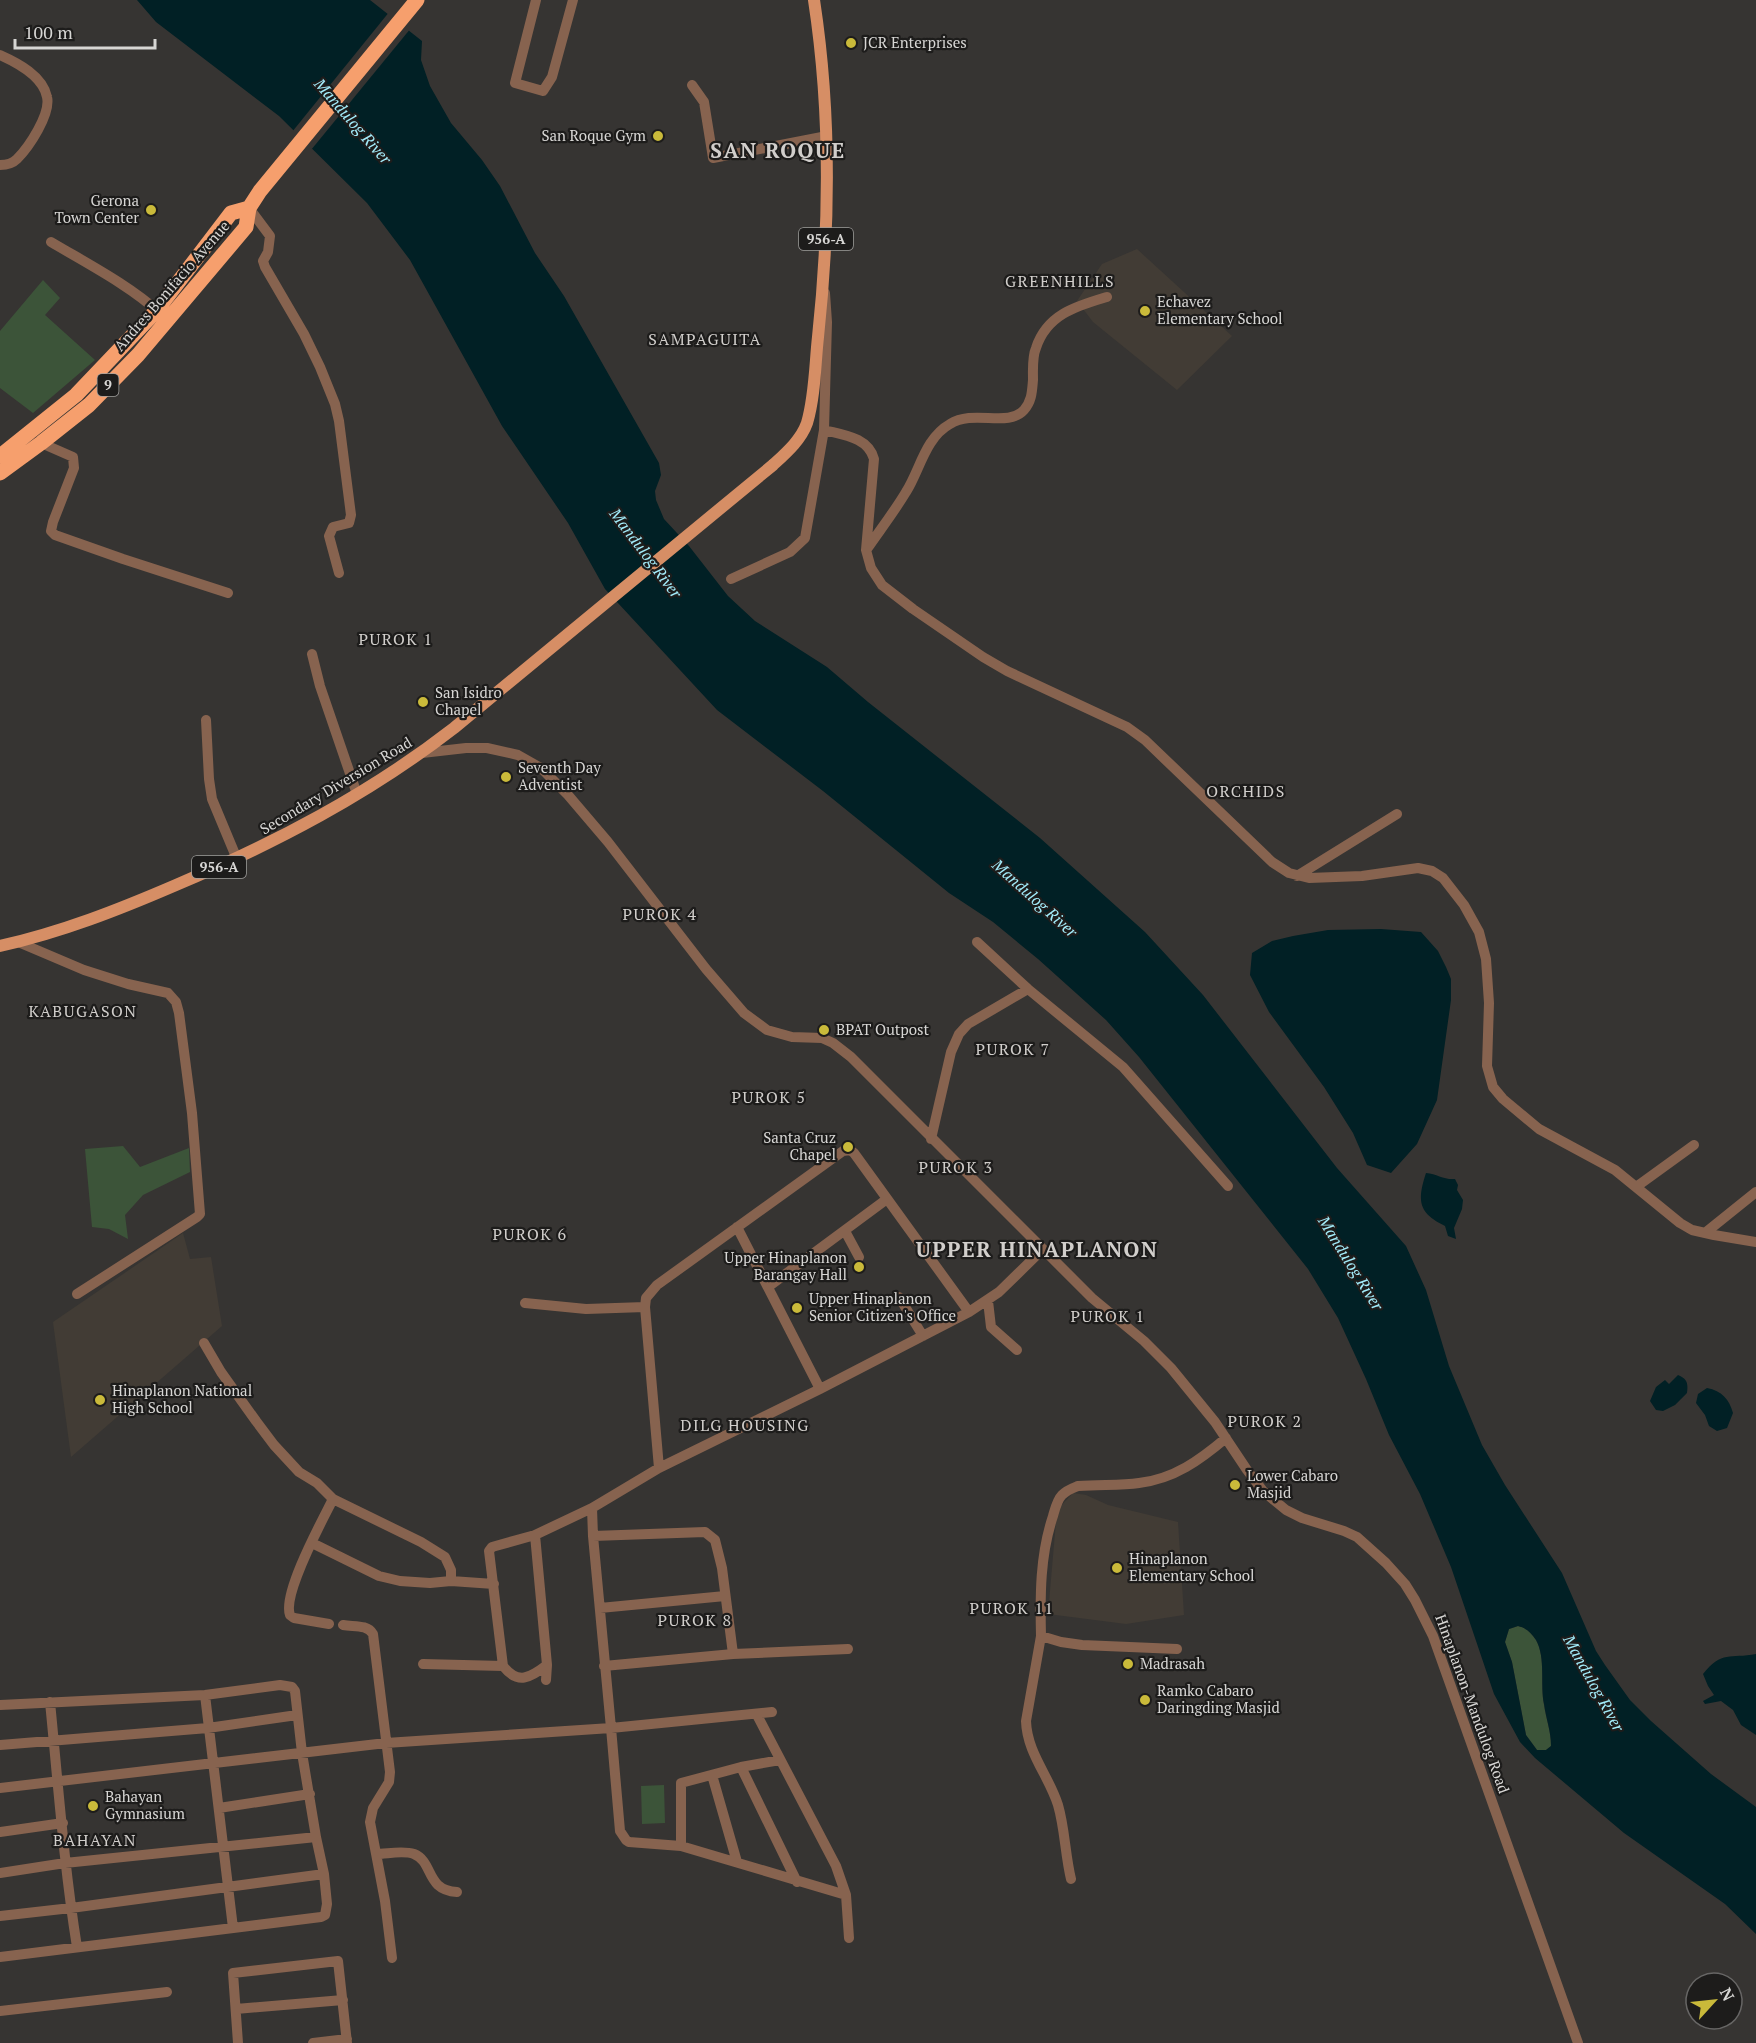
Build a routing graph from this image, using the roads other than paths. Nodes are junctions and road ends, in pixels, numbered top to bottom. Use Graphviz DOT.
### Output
graph roads {
  1 [pos="417,0"];
  2 [pos="536,0"];
  3 [pos="573,0"];
  4 [pos="814,0"];
  5 [pos="0,55"];
  6 [pos="692,85"];
  7 [pos="827,136"];
  8 [pos="0,165"];
  9 [pos="249,208"];
  10 [pos="51,242"];
  11 [pos="823,284"];
  12 [pos="1107,297"];
  13 [pos="162,315"];
  14 [pos="824,429"];
  15 [pos="41,443"];
  16 [pos="0,456"];
  17 [pos="0,472"];
  18 [pos="866,550"];
  19 [pos="339,573"];
  20 [pos="731,579"];
  21 [pos="228,593"];
  22 [pos="312,654"];
  23 [pos="206,720"];
  24 [pos="422,753"];
  25 [pos="357,794"];
  26 [pos="1397,814"];
  27 [pos="237,859"];
  28 [pos="1297,876"];
  29 [pos="18,942"];
  30 [pos="977,942"];
  31 [pos="0,946"];
  32 [pos="1028,989"];
  33 [pos="931,1138"];
  34 [pos="1694,1145"];
  35 [pos="1228,1186"];
  36 [pos="1636,1186"];
  37 [pos="1756,1192"];
  38 [pos="887,1199"];
  39 [pos="737,1227"];
  40 [pos="845,1231"];
  41 [pos="1705,1233"];
  42 [pos="1756,1242"];
  43 [pos="1043,1249"];
  44 [pos="859,1257"];
  45 [pos="768,1287"];
  46 [pos="76,1294"];
  47 [pos="899,1296"];
  48 [pos="988,1301"];
  49 [pos="525,1303"];
  50 [pos="645,1307"];
  51 [pos="969,1312"];
  52 [pos="923,1336"];
  53 [pos="204,1343"];
  54 [pos="1017,1350"];
  55 [pos="820,1389"];
  56 [pos="1226,1438"];
  57 [pos="659,1468"];
  58 [pos="333,1499"];
  59 [pos="592,1508"];
  60 [pos="535,1535"];
  61 [pos="593,1536"];
  62 [pos="312,1543"];
  63 [pos="451,1581"];
  64 [pos="494,1584"];
  65 [pos="725,1596"];
  66 [pos="600,1608"];
  67 [pos="329,1624"];
  68 [pos="343,1625"];
  69 [pos="1041,1636"];
  70 [pos="848,1649"];
  71 [pos="1177,1649"];
  72 [pos="733,1654"];
  73 [pos="423,1664"];
  74 [pos="547,1665"];
  75 [pos="503,1666"];
  76 [pos="604,1666"];
  77 [pos="546,1680"];
  78 [pos="205,1695"];
  79 [pos="50,1702"];
  80 [pos="0,1705"];
  81 [pos="772,1712"];
  82 [pos="297,1714"];
  83 [pos="757,1715"];
  84 [pos="208,1728"];
  85 [pos="611,1728"];
  86 [pos="54,1740"];
  87 [pos="386,1743"];
  88 [pos="0,1745"];
  89 [pos="302,1753"];
  90 [pos="780,1760"];
  91 [pos="212,1762"];
  92 [pos="741,1767"];
  93 [pos="712,1775"];
  94 [pos="56,1782"];
  95 [pos="0,1788"];
  96 [pos="310,1794"];
  97 [pos="219,1808"];
  98 [pos="63,1823"];
  99 [pos="0,1832"];
  100 [pos="316,1837"];
  101 [pos="681,1846"];
  102 [pos="223,1847"];
  103 [pos="376,1854"];
  104 [pos="737,1862"];
  105 [pos="65,1863"];
  106 [pos="0,1873"];
  107 [pos="324,1874"];
  108 [pos="1071,1879"];
  109 [pos="797,1882"];
  110 [pos="227,1887"];
  111 [pos="458,1892"];
  112 [pos="846,1895"];
  113 [pos="71,1908"];
  114 [pos="0,1916"];
  115 [pos="232,1928"];
  116 [pos="849,1938"];
  117 [pos="77,1947"];
  118 [pos="0,1957"];
  119 [pos="392,1958"];
  120 [pos="167,1992"];
  121 [pos="343,2000"];
  122 [pos="236,2009"];
  123 [pos="0,2011"];
  124 [pos="347,2041"];
  125 [pos="238,2043"];
  126 [pos="313,2043"];
  127 [pos="1578,2043"];
  1 -- 9 [label="highway, Andres Bonifacio Avenue / 9"];
  2 -- 3 [label="street"];
  4 -- 7 [label="main road, Secondary Diversion Road / 956-A"];
  5 -- 8 [label="street"];
  6 -- 7 [label="street"];
  7 -- 11 [label="main road, Secondary Diversion Road / 956-A"];
  9 -- 13 [label="highway, Andres Bonifacio Avenue / 9"];
  9 -- 13 [label="highway, Andres Bonifacio Avenue / 9"];
  9 -- 19 [label="street"];
  10 -- 13 [label="street"];
  11 -- 14 [label="street"];
  11 -- 24 [label="main road, Secondary Diversion Road / 956-A"];
  12 -- 18 [label="street"];
  13 -- 15 [label="highway, Andres Bonifacio Avenue / 9"];
  13 -- 16 [label="highway, Andres Bonifacio Avenue / 9"];
  14 -- 18 [label="street"];
  14 -- 20 [label="street"];
  15 -- 17 [label="highway, Andres Bonifacio Avenue / 9"];
  15 -- 21 [label="street"];
  18 -- 28 [label="street"];
  22 -- 25 [label="street"];
  23 -- 27 [label="street"];
  24 -- 25 [label="main road, Secondary Diversion Road / 956-A"];
  24 -- 33 [label="street, Hinaplanon-Mandulog Road"];
  25 -- 27 [label="main road, Secondary Diversion Road / 956-A"];
  26 -- 28 [label="street"];
  27 -- 29 [label="main road, Secondary Diversion Road / 956-A"];
  28 -- 36 [label="street"];
  29 -- 31 [label="main road, Secondary Diversion Road / 956-A"];
  29 -- 46 [label="street"];
  30 -- 32 [label="street"];
  32 -- 33 [label="street"];
  32 -- 35 [label="street"];
  33 -- 43 [label="street, Hinaplanon-Mandulog Road"];
  34 -- 36 [label="street"];
  36 -- 41 [label="street"];
  37 -- 41 [label="street"];
  38 -- 39 [label="street"];
  38 -- 40 [label="street"];
  38 -- 51 [label="street"];
  39 -- 45 [label="street"];
  39 -- 50 [label="street"];
  40 -- 44 [label="street"];
  40 -- 45 [label="street"];
  41 -- 42 [label="street"];
  43 -- 48 [label="street"];
  43 -- 56 [label="street, Hinaplanon-Mandulog Road"];
  45 -- 55 [label="street"];
  47 -- 52 [label="street"];
  48 -- 51 [label="street"];
  48 -- 54 [label="street"];
  49 -- 50 [label="street"];
  50 -- 57 [label="street"];
  51 -- 52 [label="street"];
  52 -- 55 [label="street"];
  53 -- 58 [label="street"];
  55 -- 57 [label="street"];
  56 -- 69 [label="street"];
  56 -- 127 [label="street, Hinaplanon-Mandulog Road"];
  57 -- 59 [label="street"];
  58 -- 62 [label="street"];
  58 -- 63 [label="street"];
  59 -- 60 [label="street"];
  59 -- 61 [label="street"];
  60 -- 64 [label="street"];
  60 -- 74 [label="street"];
  61 -- 65 [label="street"];
  61 -- 66 [label="street"];
  62 -- 63 [label="street"];
  62 -- 67 [label="street"];
  63 -- 64 [label="street"];
  64 -- 75 [label="street"];
  65 -- 66 [label="street"];
  65 -- 72 [label="street"];
  66 -- 76 [label="street"];
  68 -- 87 [label="street"];
  69 -- 71 [label="street"];
  69 -- 108 [label="street"];
  70 -- 72 [label="street"];
  72 -- 76 [label="street"];
  73 -- 75 [label="street"];
  74 -- 75 [label="street"];
  74 -- 77 [label="street"];
  76 -- 85 [label="street"];
  78 -- 79 [label="street"];
  78 -- 82 [label="street"];
  78 -- 84 [label="street"];
  79 -- 80 [label="street"];
  79 -- 86 [label="street"];
  81 -- 83 [label="street"];
  82 -- 84 [label="street"];
  82 -- 89 [label="street"];
  83 -- 85 [label="street"];
  83 -- 90 [label="street"];
  84 -- 86 [label="street"];
  84 -- 91 [label="street"];
  85 -- 87 [label="street"];
  85 -- 101 [label="street"];
  86 -- 88 [label="street"];
  86 -- 94 [label="street"];
  87 -- 89 [label="street"];
  87 -- 103 [label="street"];
  89 -- 91 [label="street"];
  89 -- 96 [label="street"];
  90 -- 92 [label="street"];
  90 -- 112 [label="street"];
  91 -- 94 [label="street"];
  91 -- 97 [label="street"];
  92 -- 93 [label="street"];
  92 -- 109 [label="street"];
  93 -- 101 [label="street"];
  93 -- 104 [label="street"];
  94 -- 95 [label="street"];
  94 -- 98 [label="street"];
  96 -- 97 [label="street"];
  96 -- 100 [label="street"];
  97 -- 102 [label="street"];
  98 -- 99 [label="street"];
  98 -- 105 [label="street"];
  100 -- 102 [label="street"];
  100 -- 107 [label="street"];
  101 -- 104 [label="street"];
  102 -- 105 [label="street"];
  102 -- 110 [label="street"];
  103 -- 111 [label="street"];
  103 -- 119 [label="street"];
  104 -- 109 [label="street"];
  105 -- 106 [label="street"];
  105 -- 113 [label="street"];
  107 -- 110 [label="street"];
  107 -- 115 [label="street"];
  109 -- 112 [label="street"];
  110 -- 113 [label="street"];
  110 -- 115 [label="street"];
  112 -- 116 [label="street"];
  113 -- 114 [label="street"];
  113 -- 117 [label="street"];
  115 -- 117 [label="street"];
  117 -- 118 [label="street"];
  120 -- 123 [label="street"];
  121 -- 122 [label="street"];
  121 -- 122 [label="street"];
  121 -- 124 [label="street"];
  122 -- 125 [label="street"];
  124 -- 126 [label="street"];
}
